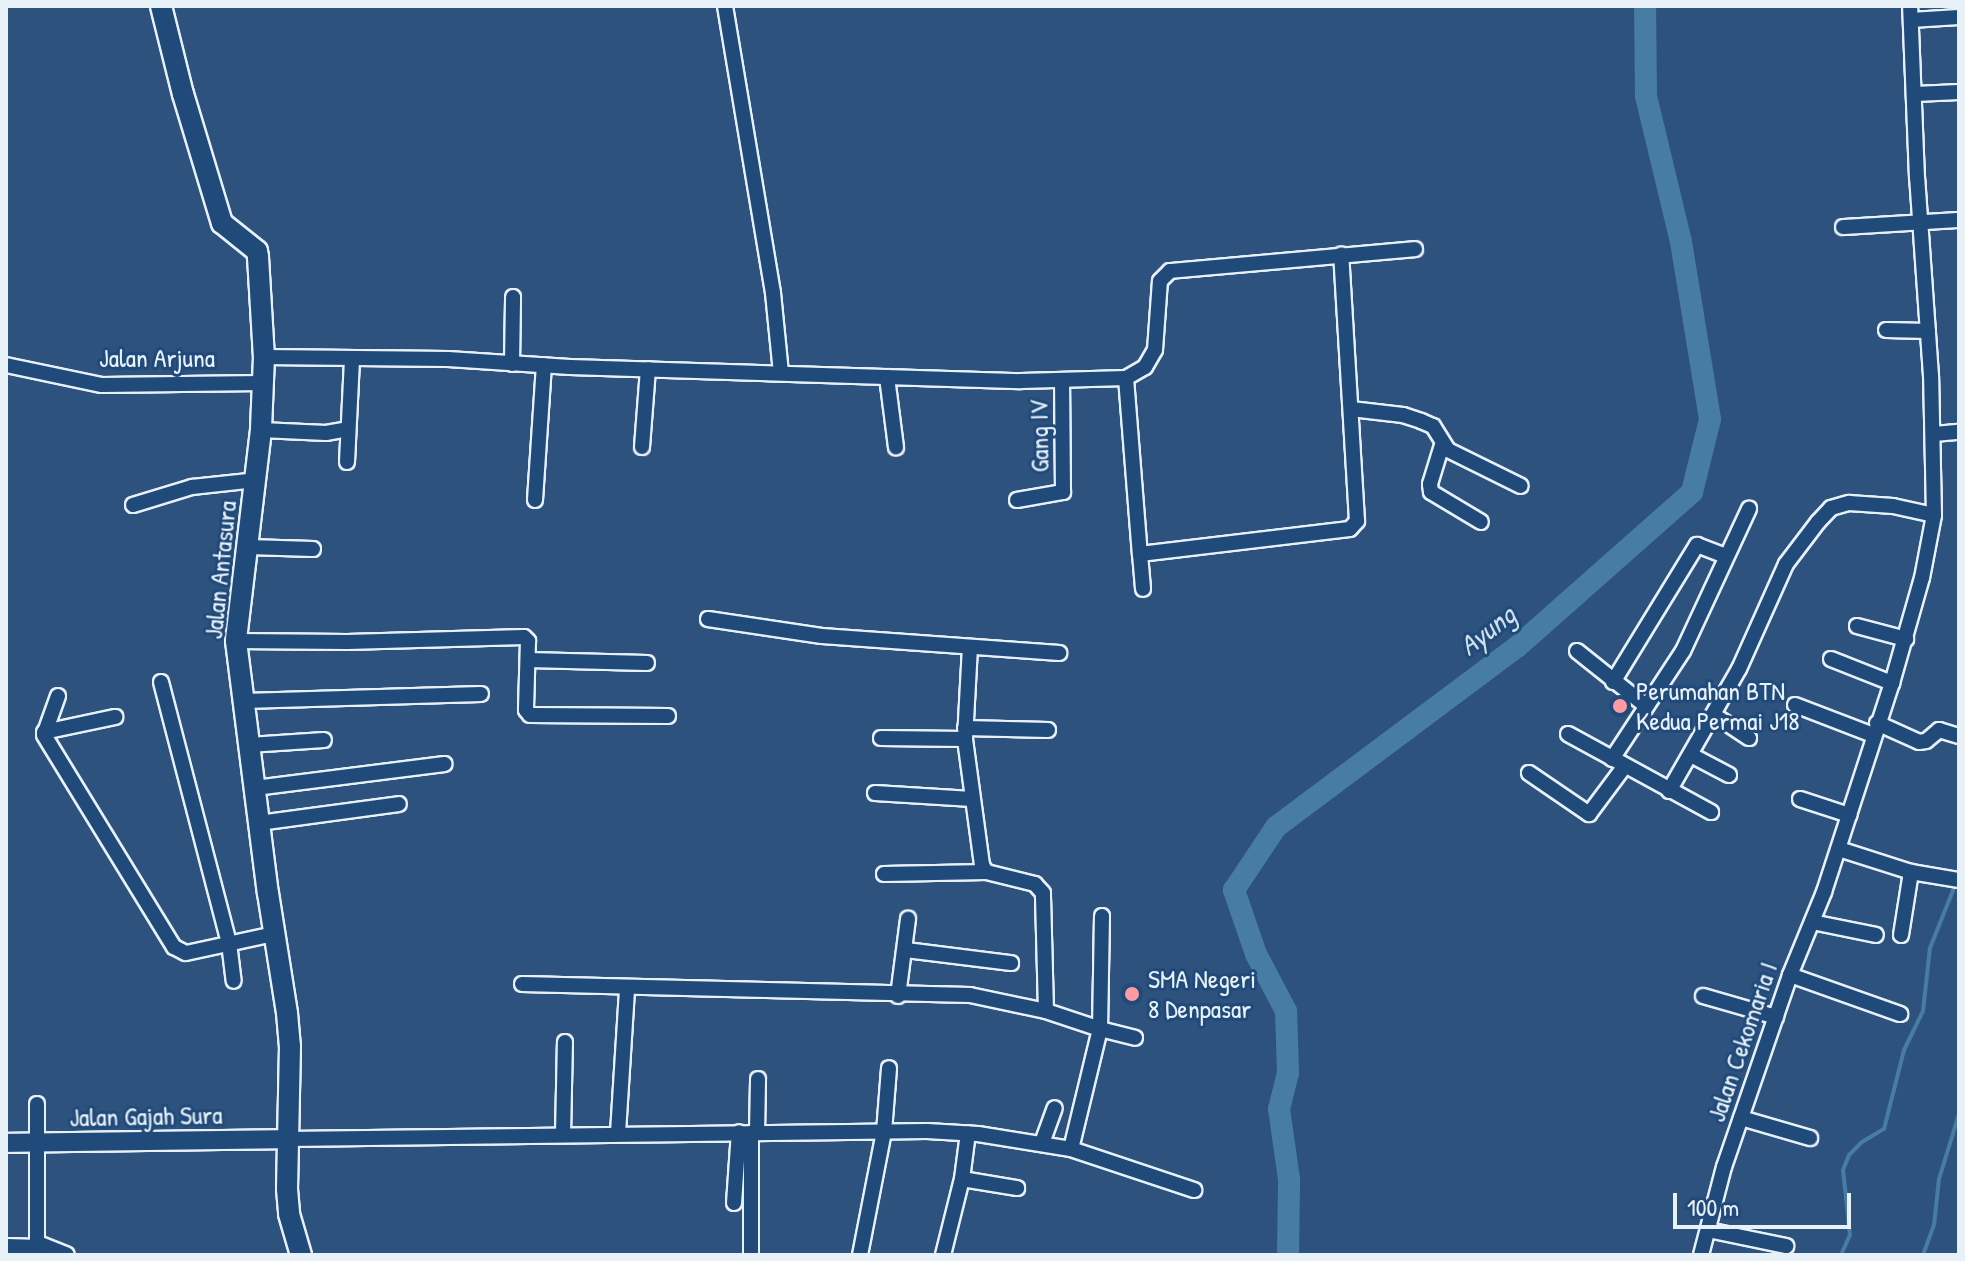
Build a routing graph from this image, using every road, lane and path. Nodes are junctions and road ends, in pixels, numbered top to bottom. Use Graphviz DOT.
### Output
graph roads {
  1 [pos="161,6"];
  2 [pos="725,6"];
  3 [pos="1910,13"];
  4 [pos="1959,17"];
  5 [pos="1959,92"];
  6 [pos="1915,94"];
  7 [pos="1959,220"];
  8 [pos="1920,223"];
  9 [pos="1843,227"];
  10 [pos="1415,249"];
  11 [pos="1341,254"];
  12 [pos="513,297"];
  13 [pos="1886,330"];
  14 [pos="1928,331"];
  15 [pos="264,357"];
  16 [pos="352,360"];
  17 [pos="512,364"];
  18 [pos="6,365"];
  19 [pos="544,365"];
  20 [pos="648,369"];
  21 [pos="781,373"];
  22 [pos="887,377"];
  23 [pos="1126,378"];
  24 [pos="1062,381"];
  25 [pos="262,383"];
  26 [pos="1351,409"];
  27 [pos="348,429"];
  28 [pos="261,430"];
  29 [pos="1959,432"];
  30 [pos="1934,434"];
  31 [pos="1442,445"];
  32 [pos="642,447"];
  33 [pos="896,447"];
  34 [pos="347,462"];
  35 [pos="256,480"];
  36 [pos="1521,486"];
  37 [pos="535,500"];
  38 [pos="1017,500"];
  39 [pos="133,505"];
  40 [pos="1749,509"];
  41 [pos="1934,515"];
  42 [pos="1481,522"];
  43 [pos="248,547"];
  44 [pos="313,549"];
  45 [pos="1140,554"];
  46 [pos="1726,556"];
  47 [pos="1143,589"];
  48 [pos="708,619"];
  49 [pos="1857,626"];
  50 [pos="1906,639"];
  51 [pos="236,641"];
  52 [pos="970,647"];
  53 [pos="1577,651"];
  54 [pos="1059,653"];
  55 [pos="1831,659"];
  56 [pos="528,660"];
  57 [pos="647,663"];
  58 [pos="161,682"];
  59 [pos="1613,682"];
  60 [pos="1892,683"];
  61 [pos="481,694"];
  62 [pos="58,696"];
  63 [pos="244,701"];
  64 [pos="1795,705"];
  65 [pos="1646,706"];
  66 [pos="1714,715"];
  67 [pos="668,716"];
  68 [pos="115,717"];
  69 [pos="1875,729"];
  70 [pos="1048,730"];
  71 [pos="44,732"];
  72 [pos="965,734"];
  73 [pos="1568,734"];
  74 [pos="1959,736"];
  75 [pos="881,738"];
  76 [pos="1749,738"];
  77 [pos="324,740"];
  78 [pos="249,745"];
  79 [pos="1691,755"];
  80 [pos="1618,763"];
  81 [pos="444,764"];
  82 [pos="1529,773"];
  83 [pos="1729,775"];
  84 [pos="255,788"];
  85 [pos="1669,791"];
  86 [pos="875,793"];
  87 [pos="972,799"];
  88 [pos="1800,799"];
  89 [pos="399,804"];
  90 [pos="1711,812"];
  91 [pos="1849,815"];
  92 [pos="259,823"];
  93 [pos="1839,849"];
  94 [pos="986,872"];
  95 [pos="1911,872"];
  96 [pos="884,874"];
  97 [pos="1959,880"];
  98 [pos="1102,916"];
  99 [pos="908,919"];
  100 [pos="1812,922"];
  101 [pos="274,934"];
  102 [pos="1876,935"];
  103 [pos="1901,935"];
  104 [pos="229,943"];
  105 [pos="906,950"];
  106 [pos="1011,963"];
  107 [pos="1790,975"];
  108 [pos="234,981"];
  109 [pos="522,984"];
  110 [pos="627,988"];
  111 [pos="898,996"];
  112 [pos="1703,996"];
  113 [pos="1046,1011"];
  114 [pos="1900,1014"];
  115 [pos="1776,1017"];
  116 [pos="1100,1029"];
  117 [pos="1135,1038"];
  118 [pos="565,1042"];
  119 [pos="889,1068"];
  120 [pos="758,1079"];
  121 [pos="37,1104"];
  122 [pos="1055,1108"];
  123 [pos="1741,1118"];
  124 [pos="884,1132"];
  125 [pos="618,1133"];
  126 [pos="749,1133"];
  127 [pos="968,1133"];
  128 [pos="563,1135"];
  129 [pos="1810,1138"];
  130 [pos="287,1139"];
  131 [pos="6,1143"];
  132 [pos="37,1143"];
  133 [pos="1042,1143"];
  134 [pos="1071,1149"];
  135 [pos="962,1179"];
  136 [pos="1017,1188"];
  137 [pos="1194,1190"];
  138 [pos="734,1203"];
  139 [pos="1708,1230"];
  140 [pos="6,1246"];
  141 [pos="1786,1246"];
  142 [pos="37,1249"];
  143 [pos="67,1255"];
  144 [pos="301,1255"];
  145 [pos="751,1255"];
  146 [pos="860,1255"];
  147 [pos="943,1255"];
  148 [pos="1701,1255"];
  1 -- 15 [label="main road, Jalan Antasura"];
  2 -- 21 [label="street"];
  3 -- 4 [label="street"];
  3 -- 6 [label="street, Jalan Cekomaria I"];
  5 -- 6 [label="street"];
  6 -- 8 [label="street, Jalan Cekomaria I"];
  7 -- 8 [label="street"];
  8 -- 9 [label="street"];
  8 -- 14 [label="street, Jalan Cekomaria I"];
  10 -- 11 [label="street"];
  11 -- 23 [label="street"];
  11 -- 26 [label="street"];
  12 -- 17 [label="street"];
  13 -- 14 [label="street"];
  14 -- 30 [label="street, Jalan Cekomaria I"];
  15 -- 16 [label="street"];
  15 -- 25 [label="main road, Jalan Antasura"];
  16 -- 17 [label="street"];
  16 -- 27 [label="street"];
  17 -- 19 [label="street"];
  18 -- 25 [label="street, Jalan Arjuna"];
  19 -- 20 [label="street"];
  19 -- 37 [label="street"];
  20 -- 21 [label="street"];
  20 -- 32 [label="street"];
  21 -- 22 [label="street"];
  22 -- 24 [label="street"];
  22 -- 33 [label="street"];
  23 -- 24 [label="street"];
  23 -- 45 [label="street"];
  24 -- 38 [label="street, Gang IV"];
  25 -- 28 [label="main road, Jalan Antasura"];
  26 -- 31 [label="street"];
  26 -- 45 [label="street"];
  27 -- 28 [label="street"];
  27 -- 34 [label="street"];
  28 -- 35 [label="main road, Jalan Antasura"];
  29 -- 30 [label="street"];
  30 -- 41 [label="street, Jalan Cekomaria I"];
  31 -- 36 [label="street"];
  31 -- 42 [label="street"];
  35 -- 39 [label="street"];
  35 -- 43 [label="main road, Jalan Antasura"];
  40 -- 46 [label="street"];
  41 -- 50 [label="street, Jalan Cekomaria I"];
  41 -- 66 [label="street"];
  43 -- 44 [label="street"];
  43 -- 51 [label="main road, Jalan Antasura"];
  45 -- 47 [label="street"];
  46 -- 59 [label="street"];
  46 -- 65 [label="street"];
  48 -- 52 [label="street"];
  49 -- 50 [label="street"];
  50 -- 60 [label="street, Jalan Cekomaria I"];
  51 -- 56 [label="street"];
  51 -- 63 [label="main road, Jalan Antasura"];
  52 -- 54 [label="street"];
  52 -- 72 [label="street"];
  53 -- 59 [label="street"];
  55 -- 60 [label="street"];
  56 -- 57 [label="street"];
  56 -- 67 [label="street"];
  58 -- 104 [label="street"];
  59 -- 65 [label="street"];
  60 -- 69 [label="street, Jalan Cekomaria I"];
  61 -- 63 [label="street"];
  62 -- 71 [label="street"];
  63 -- 78 [label="main road, Jalan Antasura"];
  64 -- 69 [label="street"];
  65 -- 80 [label="street"];
  66 -- 76 [label="street"];
  66 -- 79 [label="street"];
  68 -- 71 [label="street"];
  69 -- 74 [label="street"];
  69 -- 91 [label="street, Jalan Cekomaria I"];
  70 -- 72 [label="street"];
  71 -- 104 [label="street"];
  72 -- 75 [label="street"];
  72 -- 87 [label="street"];
  73 -- 80 [label="street"];
  77 -- 78 [label="street"];
  78 -- 84 [label="main road, Jalan Antasura"];
  79 -- 83 [label="street"];
  79 -- 85 [label="street"];
  80 -- 82 [label="street"];
  80 -- 85 [label="street"];
  81 -- 84 [label="street"];
  84 -- 92 [label="main road, Jalan Antasura"];
  85 -- 90 [label="street"];
  86 -- 87 [label="street"];
  87 -- 94 [label="street"];
  88 -- 91 [label="street"];
  89 -- 92 [label="street"];
  91 -- 93 [label="street, Jalan Cekomaria I"];
  92 -- 101 [label="main road, Jalan Antasura"];
  93 -- 95 [label="street"];
  93 -- 100 [label="street, Jalan Cekomaria I"];
  94 -- 96 [label="street"];
  94 -- 113 [label="street"];
  95 -- 97 [label="street"];
  95 -- 103 [label="street"];
  98 -- 116 [label="street"];
  99 -- 105 [label="street"];
  100 -- 102 [label="street"];
  100 -- 107 [label="street, Jalan Cekomaria I"];
  101 -- 104 [label="street"];
  101 -- 130 [label="main road, Jalan Antasura"];
  104 -- 108 [label="street"];
  105 -- 106 [label="street"];
  105 -- 111 [label="street"];
  107 -- 114 [label="street"];
  107 -- 115 [label="street, Jalan Cekomaria I"];
  109 -- 110 [label="street"];
  110 -- 111 [label="street"];
  110 -- 125 [label="street"];
  111 -- 113 [label="street"];
  112 -- 115 [label="street"];
  113 -- 116 [label="street"];
  115 -- 123 [label="street, Jalan Cekomaria I"];
  116 -- 117 [label="street"];
  116 -- 134 [label="street"];
  118 -- 128 [label="street"];
  119 -- 124 [label="street"];
  120 -- 126 [label="street"];
  121 -- 132 [label="street"];
  122 -- 133 [label="street"];
  123 -- 129 [label="street"];
  123 -- 139 [label="street, Jalan Cekomaria I"];
  124 -- 126 [label="street"];
  124 -- 127 [label="street"];
  124 -- 146 [label="street"];
  125 -- 126 [label="street"];
  125 -- 128 [label="street"];
  126 -- 138 [label="street"];
  126 -- 145 [label="street"];
  127 -- 133 [label="street"];
  127 -- 135 [label="street"];
  128 -- 130 [label="street"];
  130 -- 132 [label="street, Jalan Gajah Sura"];
  130 -- 144 [label="main road, Jalan Antasura"];
  131 -- 132 [label="street, Jalan Gajah Sura"];
  132 -- 142 [label="street"];
  133 -- 134 [label="street"];
  134 -- 137 [label="street"];
  135 -- 136 [label="street"];
  135 -- 147 [label="street"];
  139 -- 141 [label="street"];
  139 -- 148 [label="street, Jalan Cekomaria I"];
  140 -- 142 [label="street"];
  142 -- 143 [label="street"];
}
